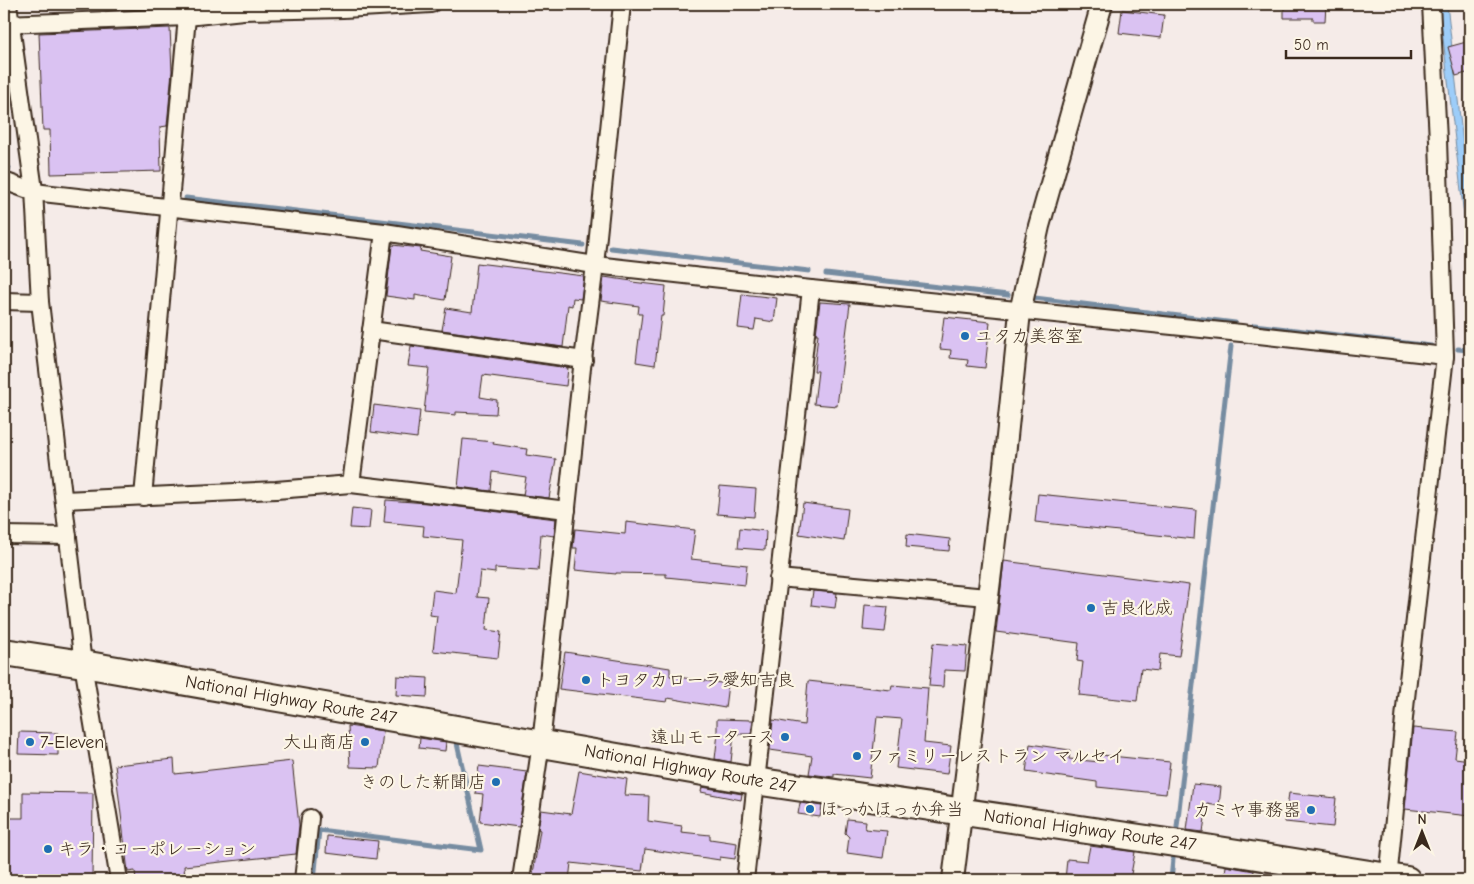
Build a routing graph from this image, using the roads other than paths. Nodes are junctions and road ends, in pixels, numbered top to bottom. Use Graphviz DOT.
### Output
graph roads {
  1 [pos="8,4"];
  2 [pos="431,4"];
  3 [pos="622,4"];
  4 [pos="1102,4"];
  5 [pos="1431,4"];
  6 [pos="243,8"];
  7 [pos="186,17"];
  8 [pos="8,24"];
  9 [pos="4,181"];
  10 [pos="34,192"];
  11 [pos="170,207"];
  12 [pos="384,232"];
  13 [pos="595,265"];
  14 [pos="811,290"];
  15 [pos="4,301"];
  16 [pos="40,302"];
  17 [pos="1020,312"];
  18 [pos="371,330"];
  19 [pos="1445,356"];
  20 [pos="584,360"];
  21 [pos="351,484"];
  22 [pos="143,496"];
  23 [pos="64,500"];
  24 [pos="567,510"];
  25 [pos="4,535"];
  26 [pos="68,536"];
  27 [pos="778,578"];
  28 [pos="987,597"];
  29 [pos="4,652"];
  30 [pos="83,664"];
  31 [pos="541,744"];
  32 [pos="755,781"];
  33 [pos="960,811"];
  34 [pos="310,818"];
  35 [pos="1394,879"];
  36 [pos="119,880"];
  37 [pos="303,880"];
  38 [pos="520,880"];
  39 [pos="745,880"];
  40 [pos="953,880"];
  1 -- 8 [label="street"];
  2 -- 6 [label="street"];
  3 -- 13 [label="street"];
  4 -- 17 [label="street"];
  5 -- 19 [label="street"];
  6 -- 7 [label="street"];
  7 -- 8 [label="street"];
  7 -- 11 [label="street"];
  8 -- 10 [label="street"];
  9 -- 10 [label="street"];
  10 -- 11 [label="street"];
  10 -- 16 [label="street"];
  11 -- 12 [label="street"];
  11 -- 22 [label="street"];
  12 -- 13 [label="street"];
  12 -- 18 [label="street"];
  13 -- 14 [label="street"];
  13 -- 20 [label="street"];
  14 -- 17 [label="street"];
  14 -- 27 [label="street"];
  15 -- 16 [label="street"];
  16 -- 23 [label="street"];
  17 -- 19 [label="street"];
  17 -- 28 [label="street"];
  18 -- 20 [label="street"];
  18 -- 21 [label="street"];
  19 -- 35 [label="street"];
  20 -- 24 [label="street"];
  21 -- 22 [label="street"];
  21 -- 24 [label="street"];
  22 -- 23 [label="street"];
  23 -- 26 [label="street"];
  24 -- 31 [label="street"];
  25 -- 26 [label="street"];
  26 -- 30 [label="street"];
  27 -- 28 [label="street"];
  27 -- 32 [label="street"];
  28 -- 33 [label="street"];
  29 -- 30 [label="highway, National Highway Route 247"];
  30 -- 31 [label="highway, National Highway Route 247"];
  30 -- 36 [label="street"];
  31 -- 32 [label="highway, National Highway Route 247"];
  31 -- 38 [label="street"];
  32 -- 33 [label="highway, National Highway Route 247"];
  32 -- 39 [label="street"];
  33 -- 35 [label="highway, National Highway Route 247"];
  33 -- 40 [label="street"];
  34 -- 37 [label="street"];
}
